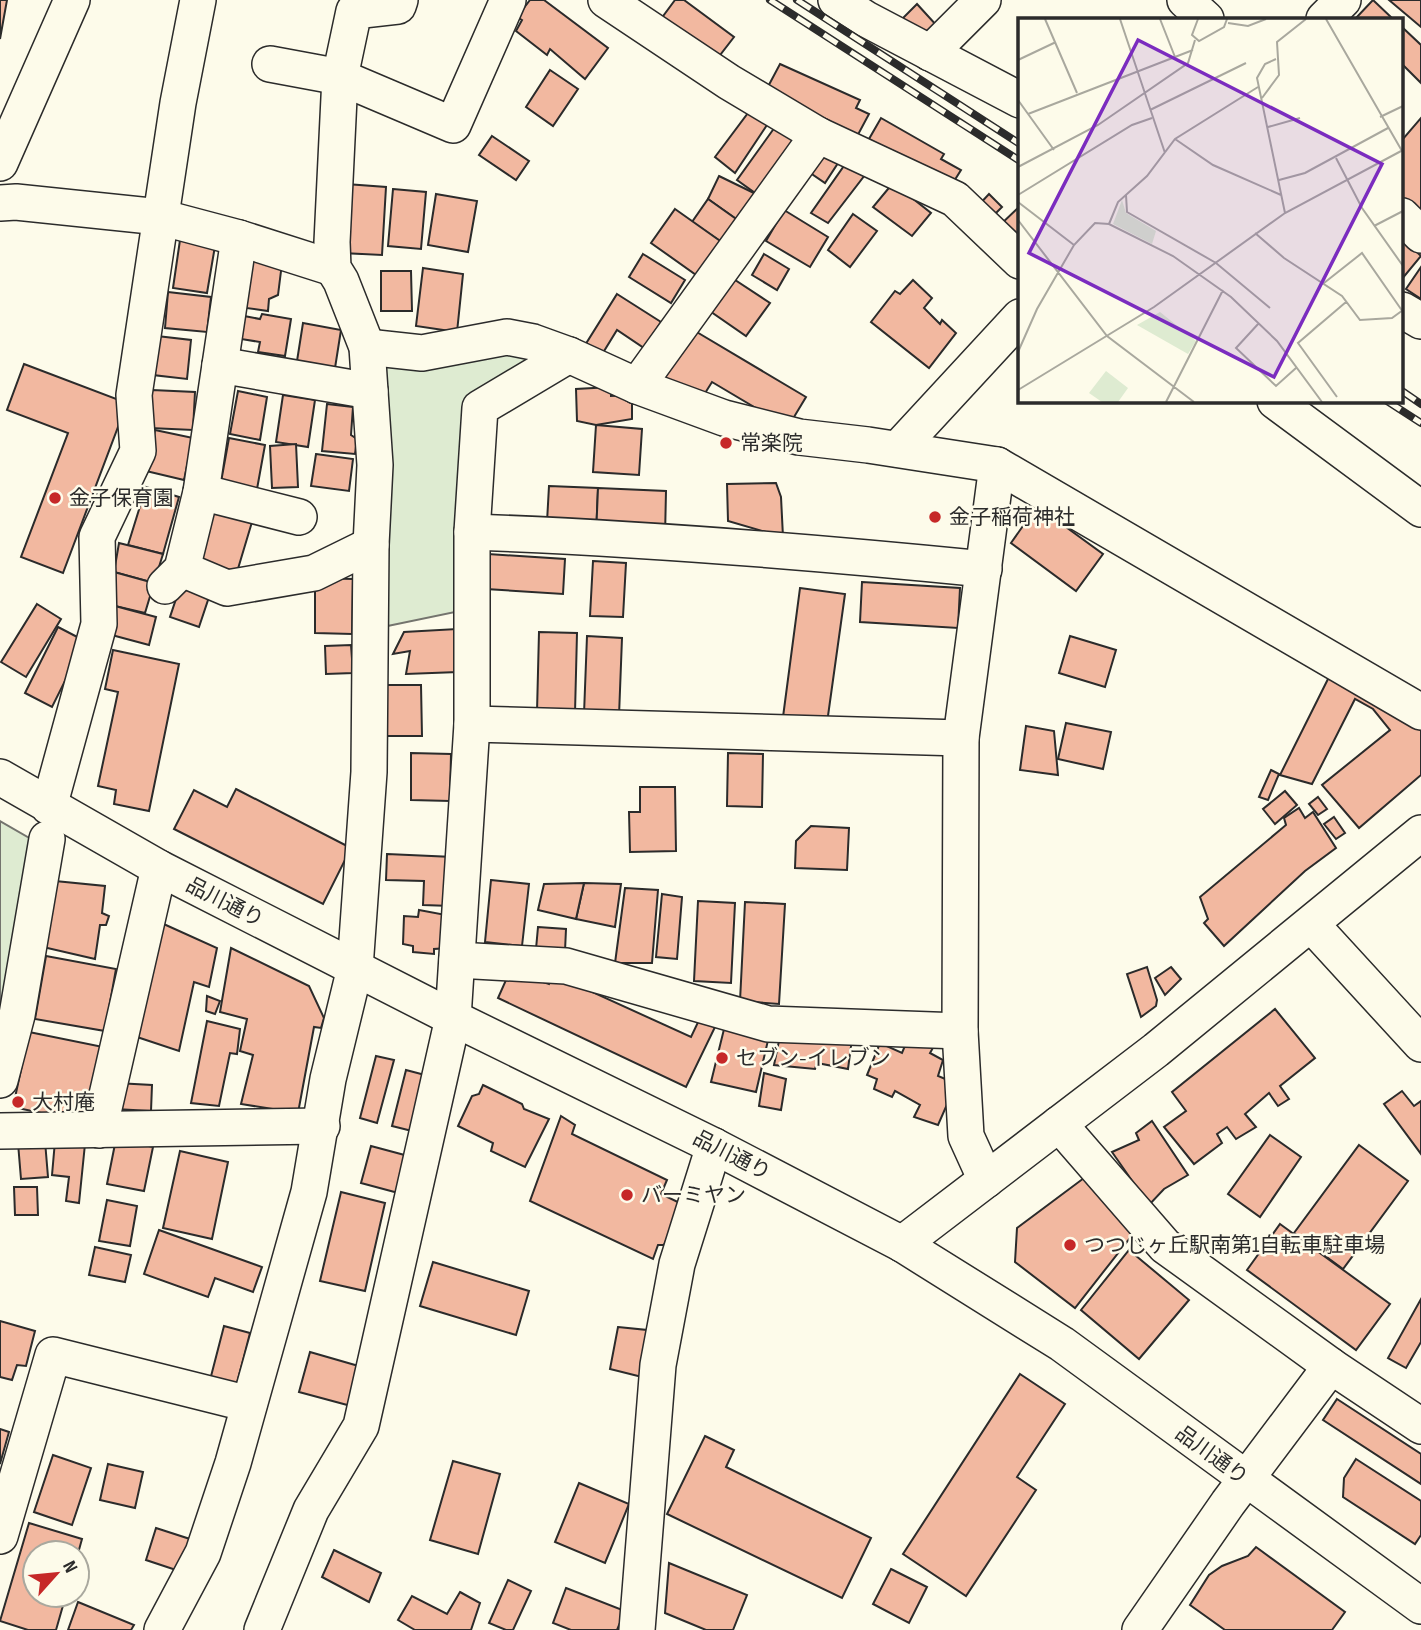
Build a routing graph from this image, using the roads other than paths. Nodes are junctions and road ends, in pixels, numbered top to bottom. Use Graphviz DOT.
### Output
graph roads {
  1 [pos="72,0"];
  2 [pos="198,0"];
  3 [pos="400,0"];
  4 [pos="508,0"];
  5 [pos="606,0"];
  6 [pos="835,0"];
  7 [pos="983,0"];
  8 [pos="1185,0"];
  9 [pos="1343,0"];
  10 [pos="1205,18"];
  11 [pos="1325,18"];
  12 [pos="930,53"];
  13 [pos="270,64"];
  14 [pos="340,77"];
  15 [pos="1018,99"];
  16 [pos="818,135"];
  17 [pos="0,163"];
  18 [pos="0,203"];
  19 [pos="160,217"];
  20 [pos="1404,218"];
  21 [pos="1421,235"];
  22 [pos="239,238"];
  23 [pos="1018,259"];
  24 [pos="334,268"];
  25 [pos="1404,311"];
  26 [pos="1018,319"];
  27 [pos="1421,321"];
  28 [pos="367,347"];
  29 [pos="569,355"];
  30 [pos="220,365"];
  31 [pos="637,386"];
  32 [pos="370,391"];
  33 [pos="1276,402"];
  34 [pos="898,449"];
  35 [pos="997,465"];
  36 [pos="201,492"];
  37 [pos="1421,509"];
  38 [pos="299,517"];
  39 [pos="472,532"];
  40 [pos="371,545"];
  41 [pos="984,569"];
  42 [pos="1421,712"];
  43 [pos="472,724"];
  44 [pos="961,738"];
  45 [pos="0,777"];
  46 [pos="48,823"];
  47 [pos="1421,832"];
  48 [pos="159,868"];
  49 [pos="1311,924"];
  50 [pos="457,960"];
  51 [pos="355,968"];
  52 [pos="453,1018"];
  53 [pos="960,1031"];
  54 [pos="1421,1044"];
  55 [pos="0,1080"];
  56 [pos="1059,1124"];
  57 [pos="322,1126"];
  58 [pos="99,1130"];
  59 [pos="0,1131"];
  60 [pos="714,1146"];
  61 [pos="986,1180"];
  62 [pos="902,1244"];
  63 [pos="1331,1366"];
  64 [pos="248,1404"];
  65 [pos="1421,1426"];
  66 [pos="1246,1480"];
  67 [pos="0,1536"];
  68 [pos="1421,1606"];
  69 [pos="162,1630"];
  70 [pos="262,1630"];
  71 [pos="637,1630"];
  72 [pos="1140,1630"];
  1 -- 17 [label="street"];
  2 -- 19 [label="street"];
  3 -- 14 [label="street"];
  4 -- 14 [label="street"];
  5 -- 16 [label="street"];
  6 -- 12 [label="street"];
  7 -- 12 [label="street"];
  8 -- 10 [label="street"];
  9 -- 11 [label="street"];
  12 -- 15 [label="street"];
  13 -- 14 [label="street"];
  14 -- 24 [label="street"];
  16 -- 23 [label="street"];
  16 -- 31 [label="street"];
  18 -- 19 [label="street"];
  19 -- 22 [label="street"];
  19 -- 46 [label="street"];
  20 -- 21 [label="street"];
  22 -- 24 [label="street"];
  22 -- 30 [label="street"];
  24 -- 28 [label="street"];
  25 -- 27 [label="street"];
  26 -- 34 [label="street"];
  28 -- 29 [label="street"];
  28 -- 32 [label="street"];
  29 -- 31 [label="street"];
  29 -- 39 [label="street"];
  30 -- 32 [label="street"];
  30 -- 36 [label="street"];
  31 -- 34 [label="street"];
  32 -- 40 [label="street"];
  33 -- 37 [label="street"];
  34 -- 35 [label="street"];
  35 -- 41 [label="street"];
  35 -- 42 [label="street"];
  36 -- 38 [label="street"];
  36 -- 40 [label="street"];
  39 -- 41 [label="street"];
  39 -- 43 [label="street"];
  40 -- 51 [label="street"];
  41 -- 44 [label="street"];
  43 -- 44 [label="street"];
  43 -- 50 [label="street"];
  44 -- 53 [label="street"];
  45 -- 46 [label="street, 品川通り"];
  46 -- 48 [label="street, 品川通り"];
  46 -- 55 [label="street"];
  47 -- 49 [label="street"];
  48 -- 51 [label="street, 品川通り"];
  48 -- 58 [label="street"];
  49 -- 54 [label="street"];
  49 -- 56 [label="street"];
  50 -- 52 [label="street"];
  50 -- 53 [label="street"];
  51 -- 52 [label="street, 品川通り"];
  51 -- 57 [label="street"];
  52 -- 60 [label="street, 品川通り"];
  52 -- 70 [label="street"];
  53 -- 61 [label="street"];
  56 -- 61 [label="street"];
  56 -- 63 [label="street"];
  57 -- 58 [label="street"];
  57 -- 64 [label="street"];
  58 -- 59 [label="street"];
  60 -- 62 [label="street, 品川通り"];
  60 -- 71 [label="street"];
  61 -- 62 [label="street"];
  62 -- 66 [label="street, 品川通り"];
  63 -- 65 [label="street"];
  63 -- 66 [label="street"];
  64 -- 67 [label="street"];
  64 -- 69 [label="street"];
  66 -- 68 [label="street, 品川通り"];
  66 -- 72 [label="street"];
}
